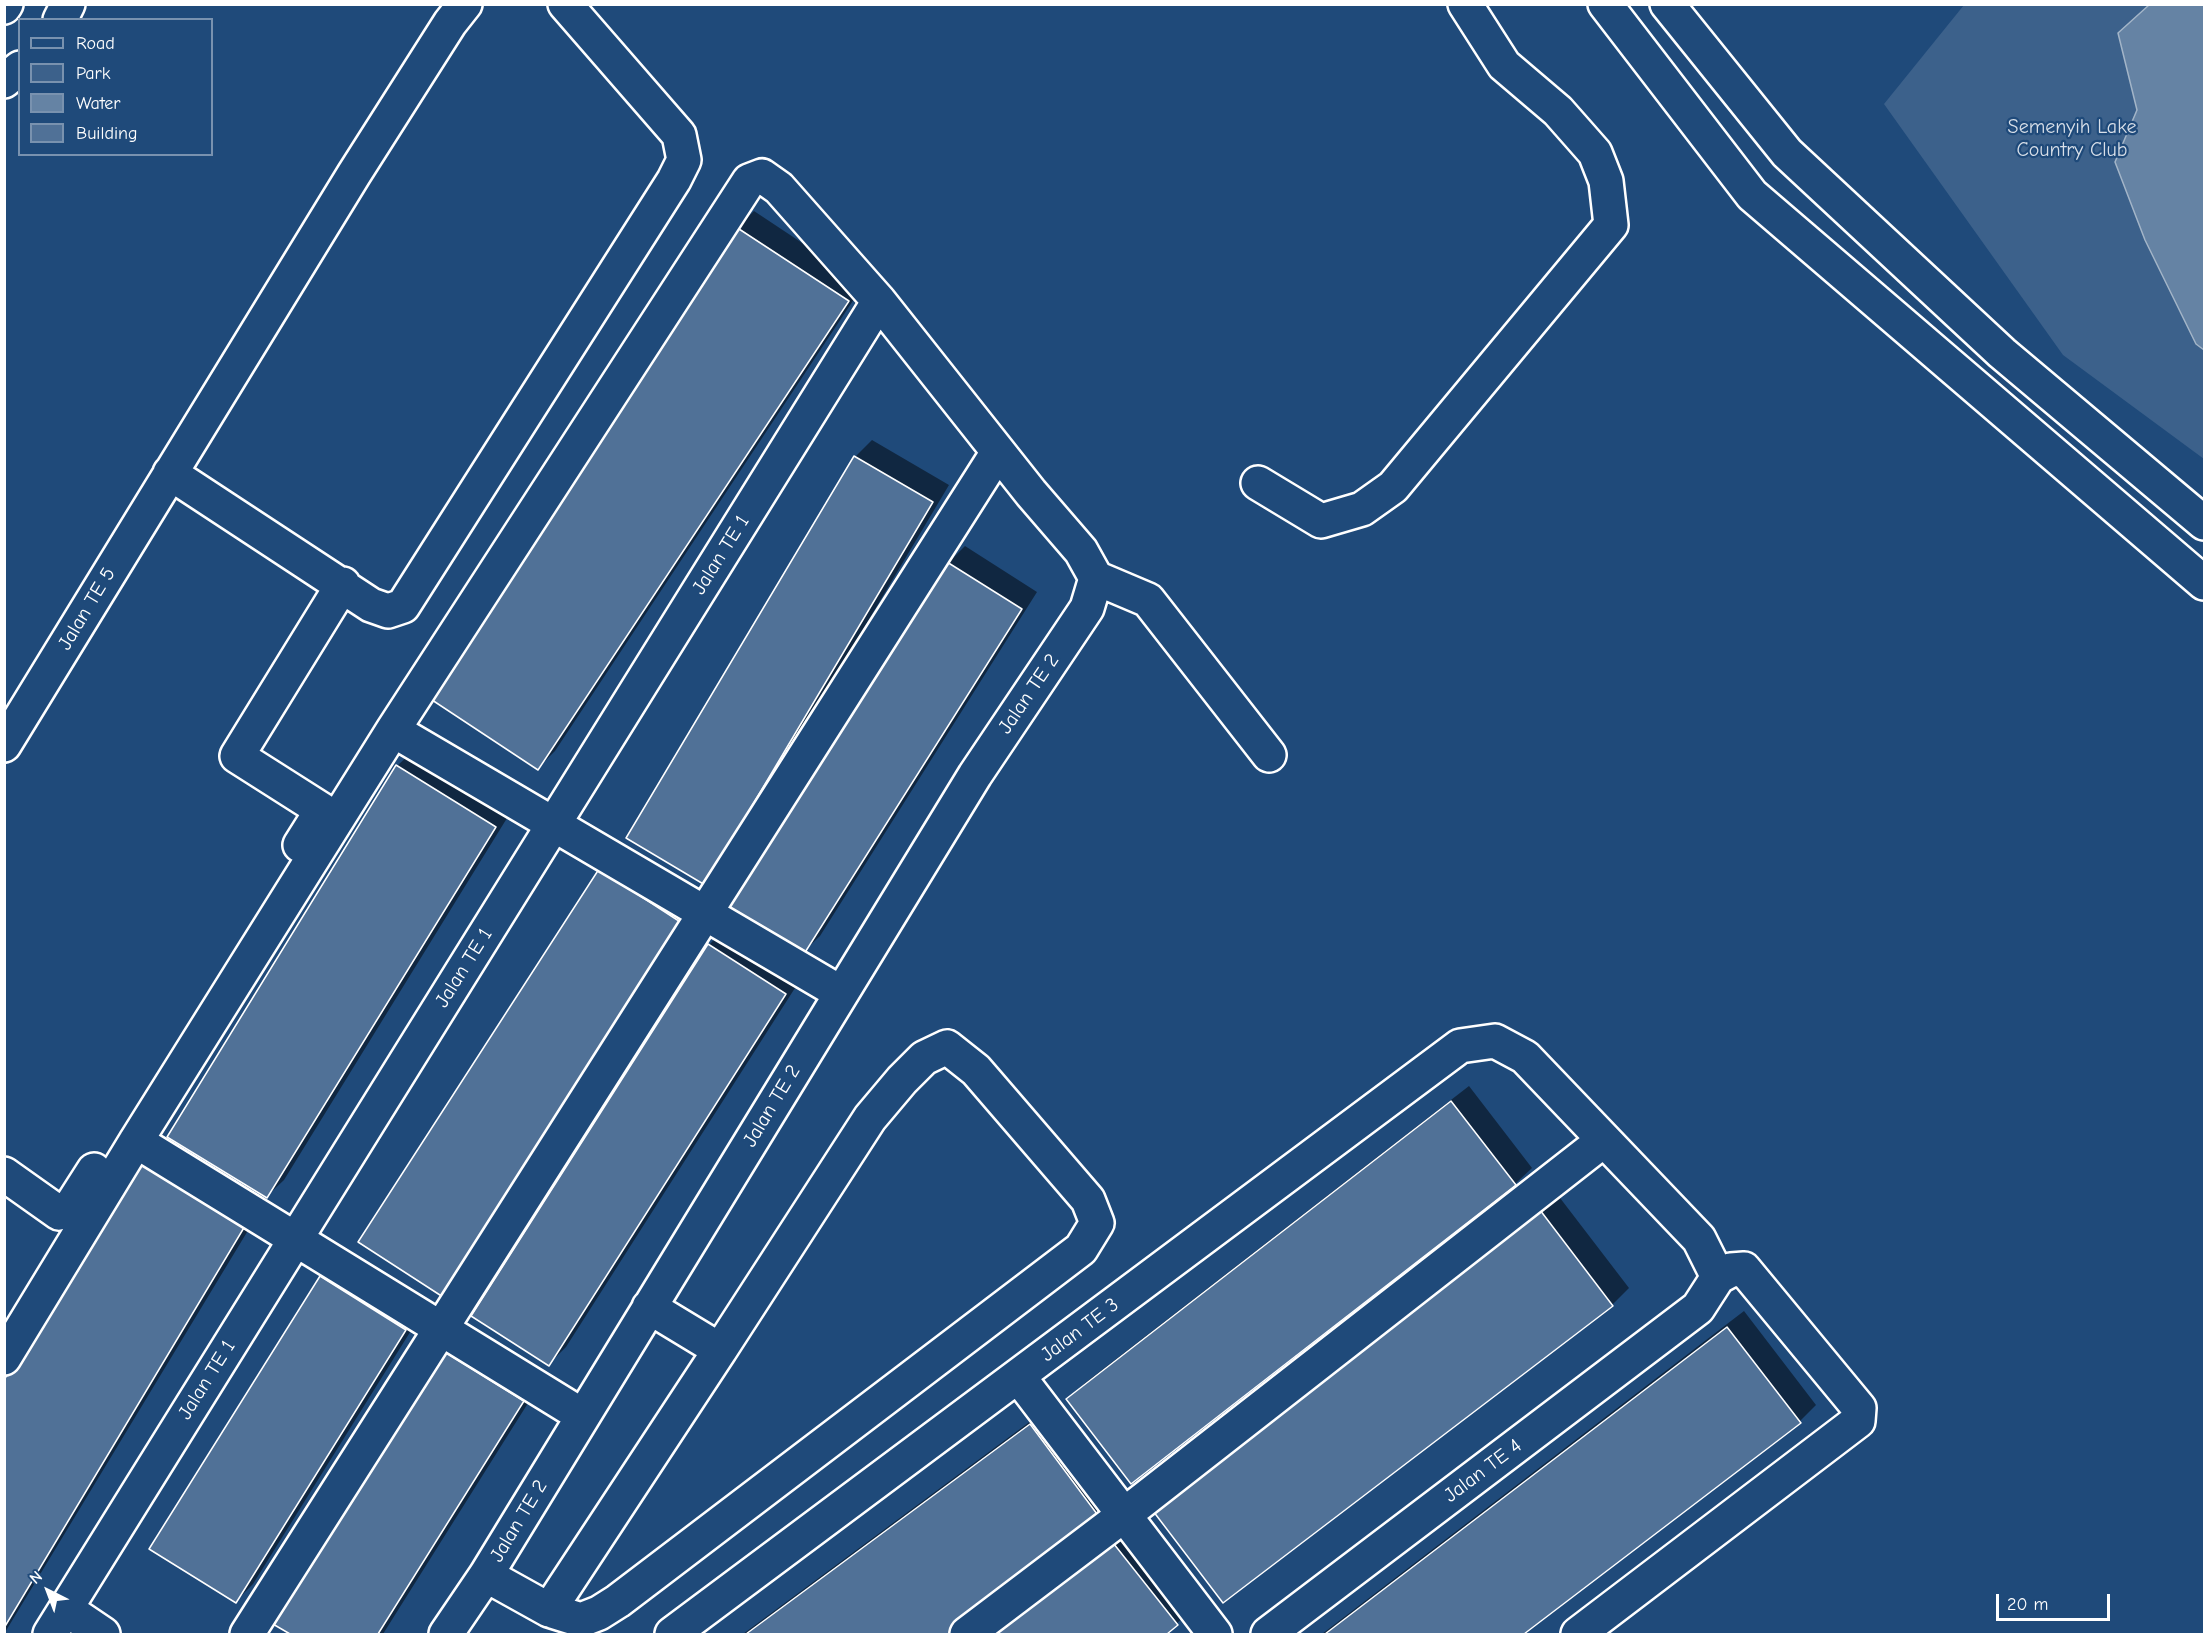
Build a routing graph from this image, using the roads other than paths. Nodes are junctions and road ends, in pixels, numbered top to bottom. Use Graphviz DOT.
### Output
graph roads {
  1 [pos="68,4"];
  2 [pos="465,4"];
  3 [pos="565,4"];
  4 [pos="1465,4"];
  5 [pos="1605,4"];
  6 [pos="1667,4"];
  7 [pos="61,18"];
  8 [pos="18,70"];
  9 [pos="4,81"];
  10 [pos="879,301"];
  11 [pos="998,452"];
  12 [pos="170,473"];
  13 [pos="1258,483"];
  14 [pos="2205,523"];
  15 [pos="1096,578"];
  16 [pos="343,584"];
  17 [pos="2205,584"];
  18 [pos="393,730"];
  19 [pos="4,745"];
  20 [pos="1269,755"];
  21 [pos="554,824"];
  22 [pos="706,913"];
  23 [pos="842,993"];
  24 [pos="1604,1140"];
  25 [pos="136,1141"];
  26 [pos="4,1174"];
  27 [pos="295,1239"];
  28 [pos="1718,1277"];
  29 [pos="650,1307"];
  30 [pos="440,1329"];
  31 [pos="720,1350"];
  32 [pos="4,1358"];
  33 [pos="1018,1376"];
  34 [pos="583,1416"];
  35 [pos="1124,1515"];
  36 [pos="486,1575"];
  37 [pos="549,1610"];
  38 [pos="58,1622"];
  39 [pos="103,1635"];
  40 [pos="247,1635"];
  41 [pos="446,1635"];
  42 [pos="672,1635"];
  43 [pos="967,1635"];
  44 [pos="1215,1635"];
  45 [pos="1268,1635"];
  46 [pos="1578,1635"];
  1 -- 7 [label="street"];
  2 -- 12 [label="street, Jalan TE 5"];
  3 -- 16 [label="street"];
  4 -- 13 [label="street"];
  5 -- 17 [label="street"];
  6 -- 14 [label="street"];
  8 -- 9 [label="street"];
  10 -- 11 [label="street"];
  10 -- 18 [label="street"];
  10 -- 21 [label="street, Jalan TE 1"];
  11 -- 15 [label="street"];
  11 -- 22 [label="street"];
  12 -- 16 [label="street"];
  12 -- 19 [label="street, Jalan TE 5"];
  15 -- 20 [label="street"];
  15 -- 23 [label="street, Jalan TE 2"];
  16 -- 26 [label="street"];
  18 -- 21 [label="street"];
  18 -- 25 [label="street"];
  21 -- 22 [label="street"];
  21 -- 27 [label="street, Jalan TE 1"];
  22 -- 23 [label="street"];
  22 -- 30 [label="street"];
  23 -- 29 [label="street, Jalan TE 2"];
  24 -- 28 [label="street"];
  24 -- 33 [label="street, Jalan TE 3"];
  24 -- 35 [label="street"];
  25 -- 27 [label="street"];
  25 -- 32 [label="street"];
  27 -- 30 [label="street"];
  27 -- 38 [label="street, Jalan TE 1"];
  28 -- 45 [label="street, Jalan TE 4"];
  28 -- 46 [label="street"];
  29 -- 31 [label="street"];
  29 -- 34 [label="street, Jalan TE 2"];
  30 -- 34 [label="street"];
  30 -- 40 [label="street"];
  31 -- 37 [label="street"];
  31 -- 37 [label="street"];
  33 -- 35 [label="street"];
  33 -- 42 [label="street, Jalan TE 3"];
  34 -- 36 [label="street, Jalan TE 2"];
  35 -- 43 [label="street"];
  35 -- 44 [label="street"];
  36 -- 37 [label="street"];
  36 -- 41 [label="street, Jalan TE 2"];
  38 -- 39 [label="street"];
}
